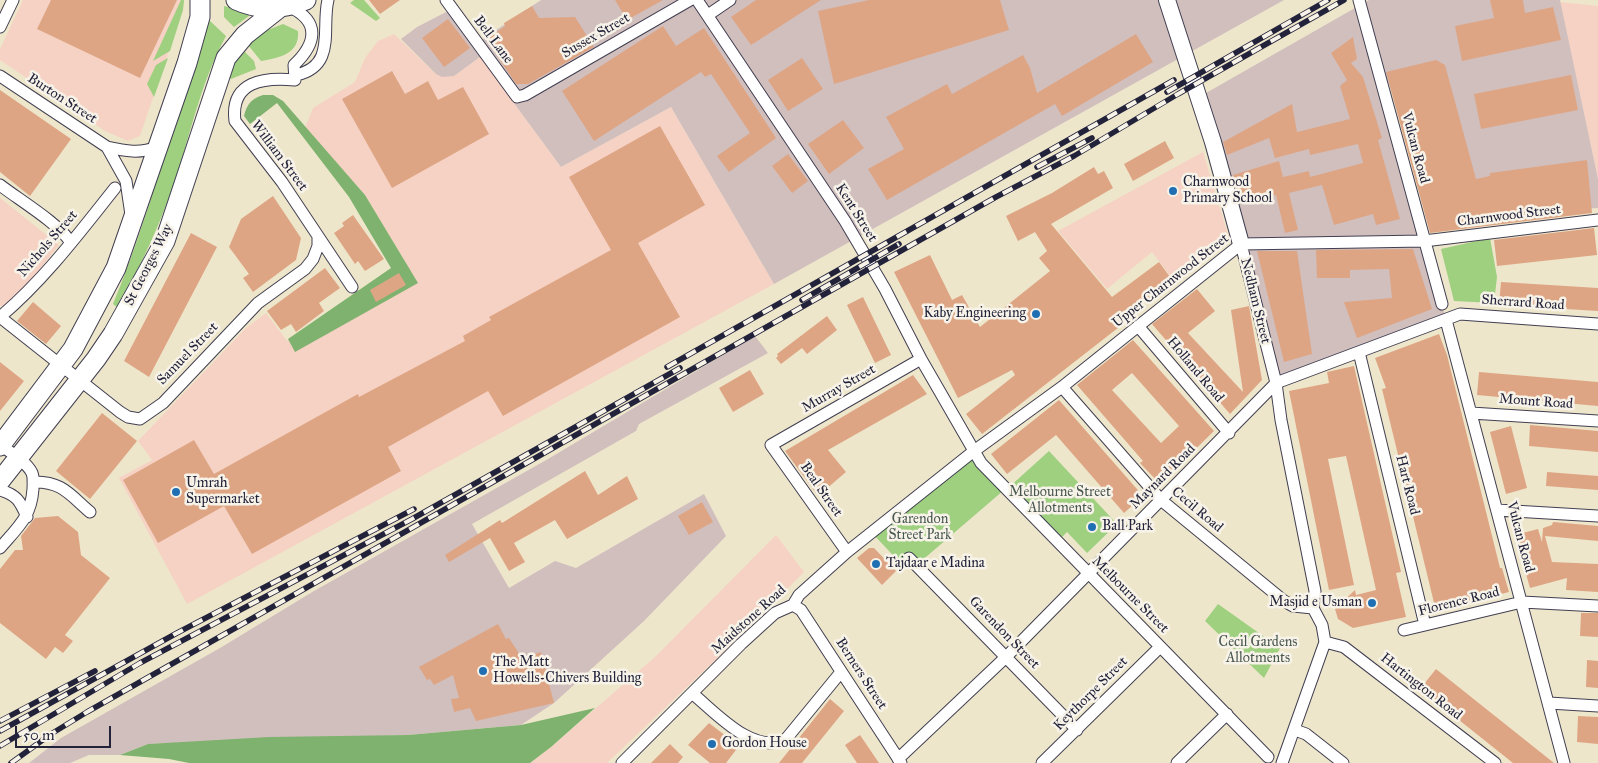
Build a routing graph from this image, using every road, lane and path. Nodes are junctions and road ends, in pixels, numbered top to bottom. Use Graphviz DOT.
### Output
graph roads {
  1 [pos="13,0"];
  2 [pos="200,0"];
  3 [pos="236,0"];
  4 [pos="328,0"];
  5 [pos="446,0"];
  6 [pos="690,0"];
  7 [pos="697,0"];
  8 [pos="730,0"];
  9 [pos="1167,0"];
  10 [pos="1359,0"];
  11 [pos="292,5"];
  12 [pos="708,15"];
  13 [pos="0,27"];
  14 [pos="296,75"];
  15 [pos="0,76"];
  16 [pos="517,97"];
  17 [pos="107,147"];
  18 [pos="157,147"];
  19 [pos="0,185"];
  20 [pos="115,188"];
  21 [pos="1598,220"];
  22 [pos="132,224"];
  23 [pos="318,237"];
  24 [pos="1424,241"];
  25 [pos="71,243"];
  26 [pos="1241,244"];
  27 [pos="352,287"];
  28 [pos="1442,304"];
  29 [pos="0,317"];
  30 [pos="1446,320"];
  31 [pos="1598,324"];
  32 [pos="1138,326"];
  33 [pos="1359,352"];
  34 [pos="922,359"];
  35 [pos="61,363"];
  36 [pos="81,379"];
  37 [pos="1276,383"];
  38 [pos="1062,387"];
  39 [pos="1471,413"];
  40 [pos="1598,421"];
  41 [pos="1229,433"];
  42 [pos="771,445"];
  43 [pos="0,446"];
  44 [pos="974,451"];
  45 [pos="18,458"];
  46 [pos="0,481"];
  47 [pos="33,482"];
  48 [pos="0,490"];
  49 [pos="1161,500"];
  50 [pos="1497,510"];
  51 [pos="90,512"];
  52 [pos="1598,516"];
  53 [pos="27,517"];
  54 [pos="0,548"];
  55 [pos="847,552"];
  56 [pos="909,558"];
  57 [pos="1088,574"];
  58 [pos="1522,602"];
  59 [pos="793,605"];
  60 [pos="1598,606"];
  61 [pos="1313,608"];
  62 [pos="1425,625"];
  63 [pos="1404,630"];
  64 [pos="1325,642"];
  65 [pos="1160,647"];
  66 [pos="1006,657"];
  67 [pos="841,672"];
  68 [pos="693,694"];
  69 [pos="1549,703"];
  70 [pos="1598,706"];
  71 [pos="1226,714"];
  72 [pos="1076,730"];
  73 [pos="1294,730"];
  74 [pos="1268,757"];
  75 [pos="899,761"];
  76 [pos="622,763"];
  77 [pos="1042,763"];
  78 [pos="1178,763"];
  79 [pos="1282,763"];
  80 [pos="1343,763"];
  81 [pos="1495,763"];
  82 [pos="1564,763"];
  1 -- 13 [label="street"];
  2 -- 18 [label="main road, St Georges Way"];
  3 -- 11 [label="main road"];
  4 -- 14 [label="street, William Street"];
  5 -- 16 [label="street, Bell Lane"];
  6 -- 16 [label="street, Sussex Street"];
  7 -- 12 [label="street, Kent Street"];
  8 -- 12 [label="street"];
  9 -- 26 [label="street, Nedham Street"];
  10 -- 24 [label="street, Vulcan Road"];
  11 -- 14 [label="street"];
  11 -- 36 [label="main road, St Georges Way"];
  12 -- 34 [label="street, Kent Street"];
  14 -- 23 [label="street, William Street"];
  15 -- 17 [label="street, Burton Street"];
  17 -- 18 [label="street, Burton Street"];
  17 -- 22 [label="street, Burton Street"];
  18 -- 22 [label="main road, St Georges Way"];
  19 -- 25 [label="street"];
  20 -- 25 [label="street, Nichols Street"];
  21 -- 24 [label="street, Charnwood Street"];
  22 -- 35 [label="main road, St Georges Way"];
  23 -- 27 [label="street"];
  23 -- 36 [label="street, Samuel Street"];
  24 -- 26 [label="street, Upper Charnwood Street"];
  24 -- 28 [label="street, Vulcan Road"];
  25 -- 29 [label="street, Nichols Street"];
  26 -- 32 [label="street, Upper Charnwood Street"];
  26 -- 37 [label="street, Nedham Street"];
  29 -- 35 [label="street, Samuel Street"];
  30 -- 31 [label="street, Sherrard Road"];
  30 -- 33 [label="street, Maynard Road"];
  30 -- 39 [label="street, Vulcan Road"];
  32 -- 38 [label="street, Upper Charnwood Street"];
  32 -- 41 [label="street, Holland Road"];
  33 -- 37 [label="street, Maynard Road"];
  33 -- 62 [label="street, Hart Road"];
  34 -- 42 [label="street, Murray Street"];
  34 -- 44 [label="street, Kent Street"];
  35 -- 36 [label="street, Samuel Street"];
  35 -- 43 [label="main road, St Georges Way"];
  36 -- 45 [label="main road, St Georges Way"];
  37 -- 41 [label="street, Maynard Road"];
  37 -- 61 [label="street, Nedham Street"];
  38 -- 44 [label="street, Upper Charnwood Street"];
  38 -- 49 [label="street, Cecil Road"];
  39 -- 40 [label="street, Mount Road"];
  39 -- 50 [label="street, Vulcan Road"];
  41 -- 49 [label="street, Maynard Road"];
  42 -- 55 [label="street, Beal Street"];
  43 -- 45 [label="street"];
  44 -- 55 [label="street, Maidstone Road"];
  44 -- 57 [label="street, Melbourne Street"];
  45 -- 46 [label="main road, St Georges Way"];
  45 -- 47 [label="street"];
  47 -- 51 [label="street"];
  47 -- 53 [label="street"];
  48 -- 53 [label="street"];
  49 -- 57 [label="street, Maynard Road"];
  49 -- 61 [label="street, Cecil Road"];
  50 -- 52 [label="street"];
  50 -- 58 [label="street, Vulcan Road"];
  53 -- 54 [label="street"];
  55 -- 59 [label="street, Maidstone Road"];
  56 -- 66 [label="street, Garendon Street"];
  57 -- 65 [label="street, Melbourne Street"];
  57 -- 66 [label="street, Maynard Road"];
  58 -- 60 [label="street, Florence Road"];
  58 -- 62 [label="street, Florence Road"];
  58 -- 69 [label="street, Vulcan Road"];
  59 -- 67 [label="street, Berners Street"];
  59 -- 68 [label="street, Maidstone Road"];
  61 -- 64 [label="street"];
  62 -- 63 [label="street, Florence Road"];
  64 -- 73 [label="street"];
  64 -- 81 [label="street, Hartington Road"];
  65 -- 71 [label="street, Melbourne Street"];
  65 -- 72 [label="street, Keythorpe Street"];
  66 -- 72 [label="street, Garendon Street"];
  66 -- 75 [label="street, Maynard Road"];
  67 -- 68 [label="street"];
  67 -- 75 [label="street, Berners Street"];
  68 -- 76 [label="street, Maidstone Road"];
  69 -- 70 [label="street"];
  69 -- 82 [label="street, Vulcan Road"];
  71 -- 74 [label="street, Melbourne Street"];
  71 -- 78 [label="street"];
  72 -- 77 [label="street, Keythorpe Street"];
  73 -- 79 [label="street"];
  73 -- 80 [label="street"];
}
